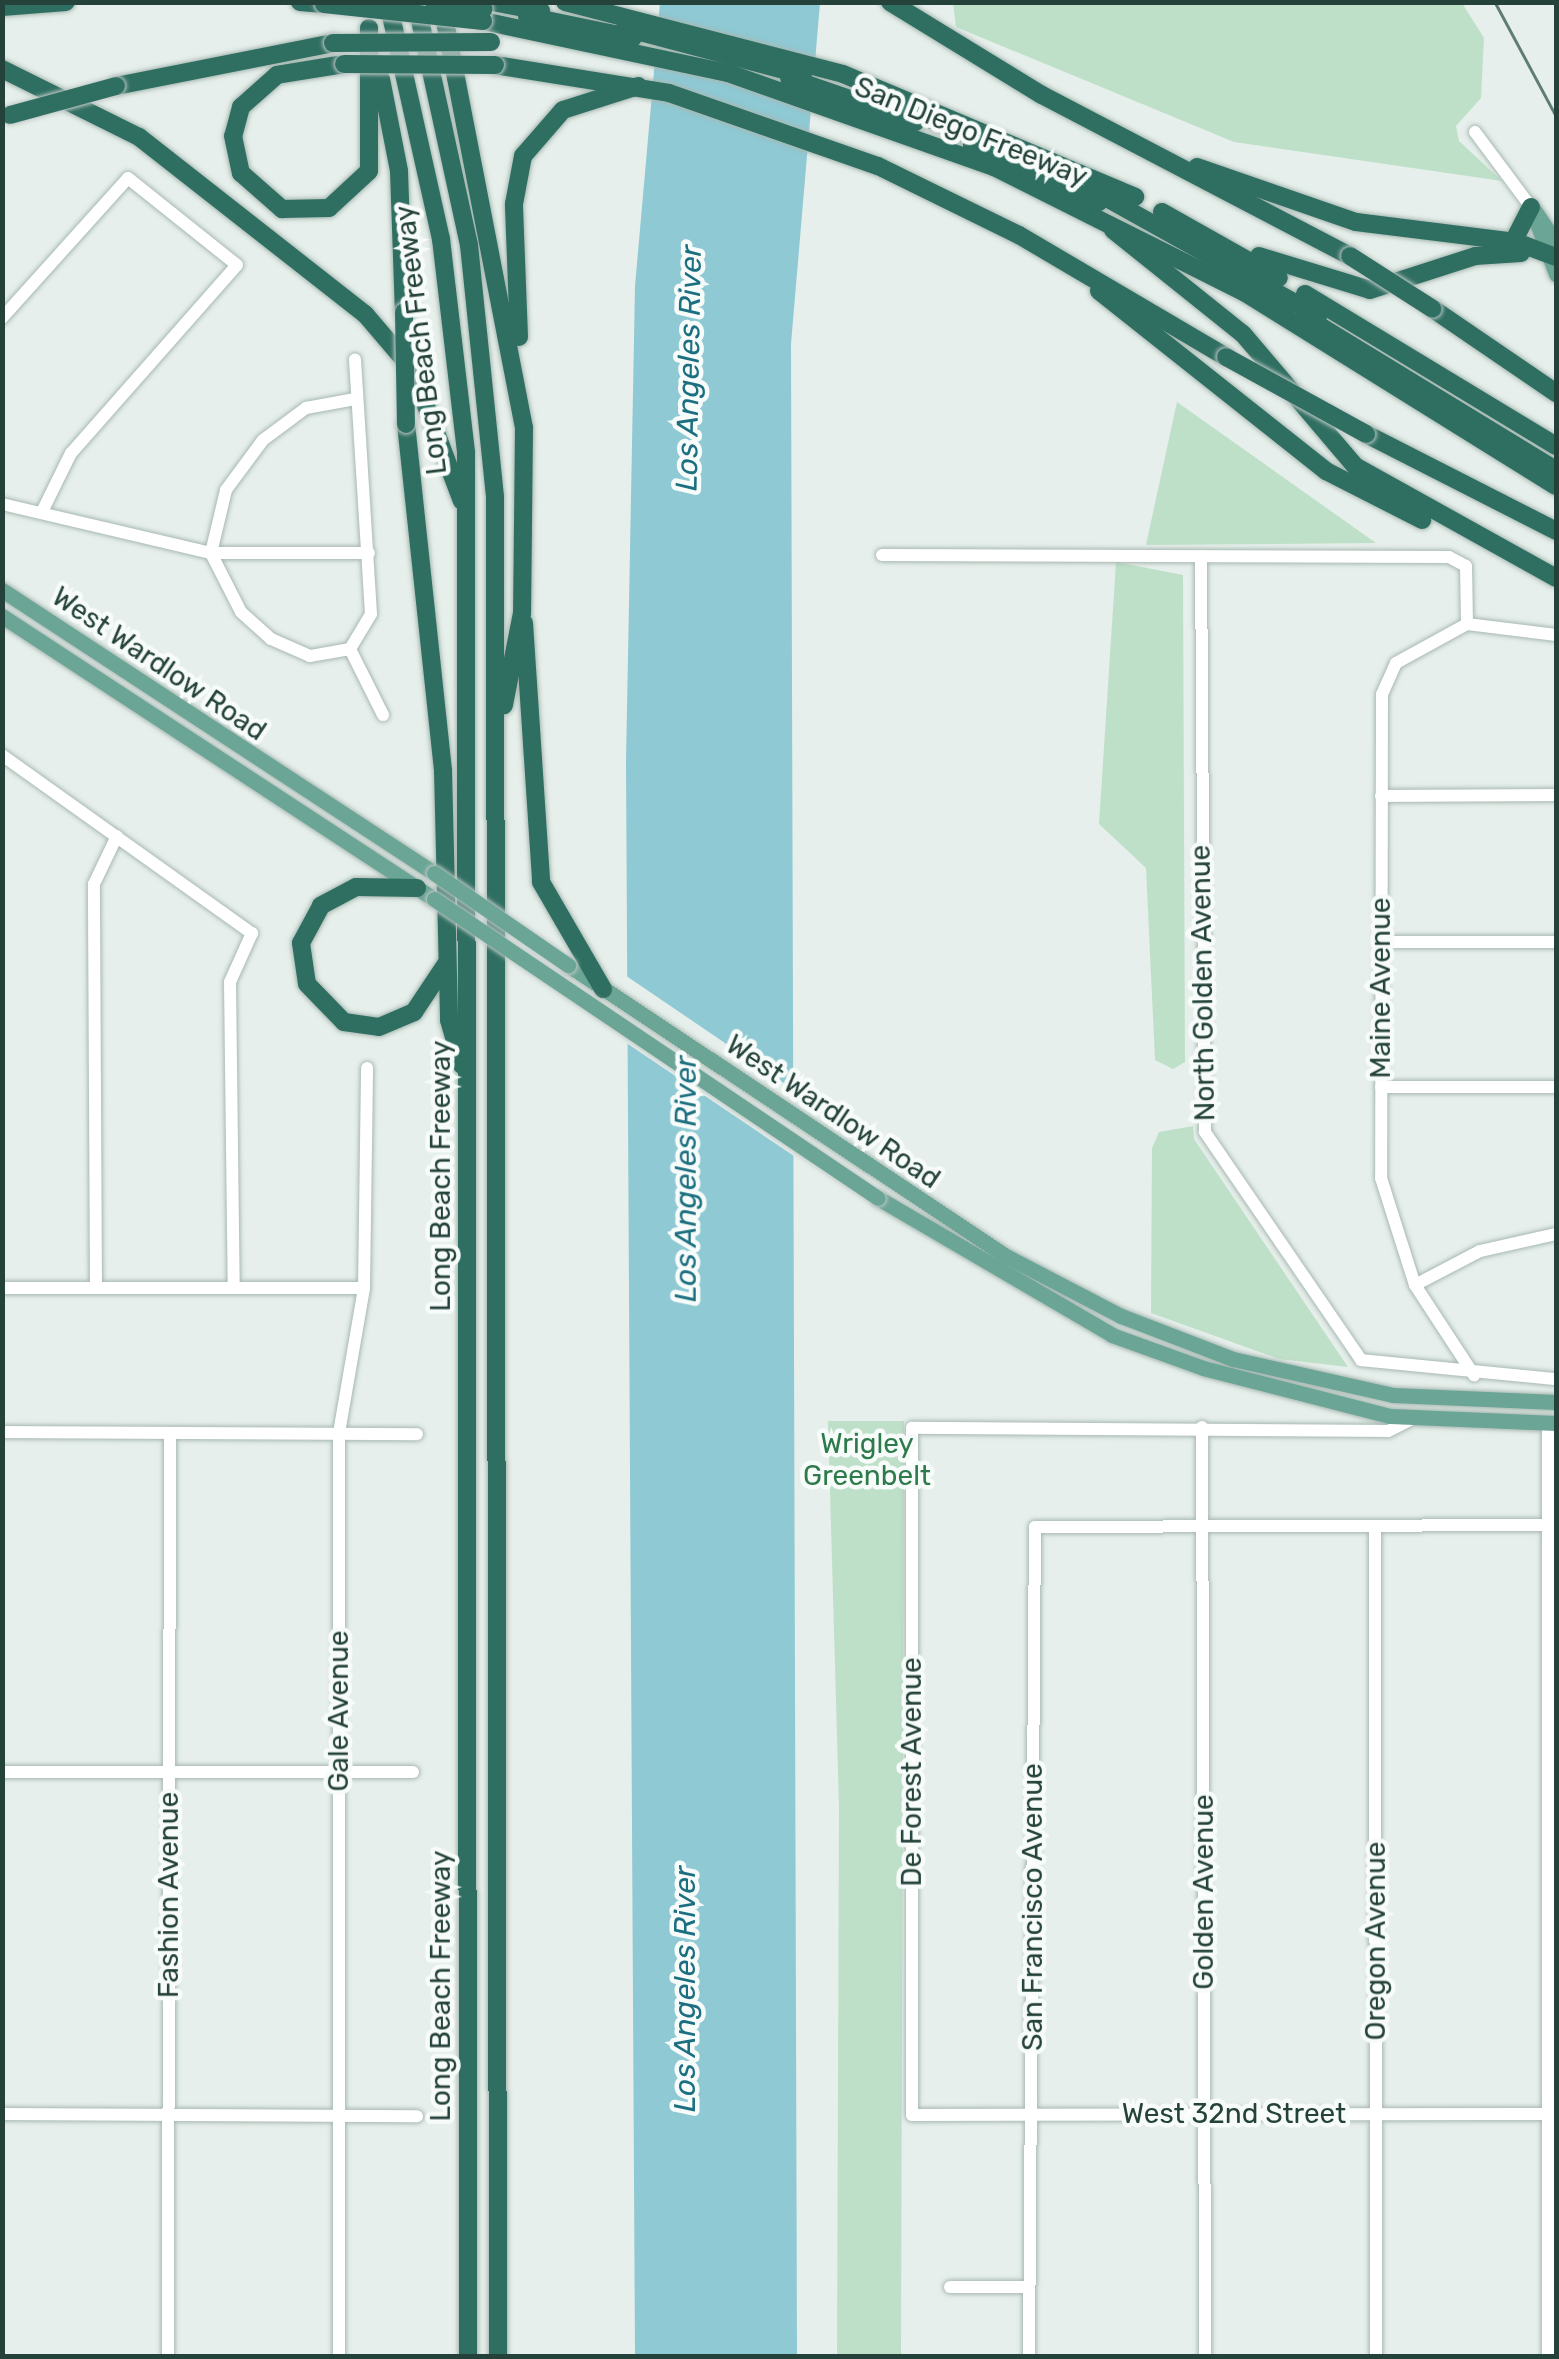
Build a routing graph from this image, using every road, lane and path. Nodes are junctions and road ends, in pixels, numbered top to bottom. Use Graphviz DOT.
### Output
graph roads {
  1 [pos="66,2"];
  2 [pos="300,2"];
  3 [pos="363,2"];
  4 [pos="388,2"];
  5 [pos="416,2"];
  6 [pos="438,2"];
  7 [pos="565,2"];
  8 [pos="632,2"];
  9 [pos="890,2"];
  10 [pos="324,4"];
  11 [pos="2,7"];
  12 [pos="487,11"];
  13 [pos="585,23"];
  14 [pos="369,28"];
  15 [pos="681,28"];
  16 [pos="544,31"];
  17 [pos="2,70"];
  18 [pos="639,86"];
  19 [pos="6,116"];
  20 [pos="937,126"];
  21 [pos="1476,132"];
  22 [pos="1168,161"];
  23 [pos="1531,207"];
  24 [pos="1085,208"];
  25 [pos="1220,242"];
  26 [pos="1511,247"];
  27 [pos="1553,251"];
  28 [pos="1076,270"];
  29 [pos="1556,274"];
  30 [pos="2,318"];
  31 [pos="355,360"];
  32 [pos="519,384"];
  33 [pos="1556,393"];
  34 [pos="355,399"];
  35 [pos="1556,446"];
  36 [pos="1556,462"];
  37 [pos="1556,470"];
  38 [pos="1556,486"];
  39 [pos="2,504"];
  40 [pos="42,512"];
  41 [pos="466,512"];
  42 [pos="1556,530"];
  43 [pos="211,553"];
  44 [pos="369,554"];
  45 [pos="882,555"];
  46 [pos="1202,556"];
  47 [pos="1556,578"];
  48 [pos="2,590"];
  49 [pos="522,613"];
  50 [pos="2,616"];
  51 [pos="1467,624"];
  52 [pos="1556,635"];
  53 [pos="350,650"];
  54 [pos="384,716"];
  55 [pos="496,744"];
  56 [pos="2,755"];
  57 [pos="1556,795"];
  58 [pos="1381,796"];
  59 [pos="118,836"];
  60 [pos="417,888"];
  61 [pos="1382,942"];
  62 [pos="1556,942"];
  63 [pos="446,964"];
  64 [pos="603,989"];
  65 [pos="367,1068"];
  66 [pos="468,1085"];
  67 [pos="1380,1087"];
  68 [pos="1556,1087"];
  69 [pos="1556,1234"];
  70 [pos="1415,1285"];
  71 [pos="2,1288"];
  72 [pos="96,1288"];
  73 [pos="234,1288"];
  74 [pos="364,1288"];
  75 [pos="1474,1375"];
  76 [pos="1556,1378"];
  77 [pos="1556,1402"];
  78 [pos="1414,1418"];
  79 [pos="1552,1423"];
  80 [pos="1202,1428"];
  81 [pos="2,1432"];
  82 [pos="170,1433"];
  83 [pos="340,1434"];
  84 [pos="417,1434"];
  85 [pos="1202,1526"];
  86 [pos="1375,1526"];
  87 [pos="1548,1526"];
  88 [pos="2,1772"];
  89 [pos="170,1772"];
  90 [pos="339,1772"];
  91 [pos="413,1772"];
  92 [pos="2,2114"];
  93 [pos="1032,2114"];
  94 [pos="1204,2114"];
  95 [pos="1376,2114"];
  96 [pos="1552,2114"];
  97 [pos="169,2115"];
  98 [pos="912,2115"];
  99 [pos="340,2116"];
  100 [pos="418,2116"];
  101 [pos="950,2288"];
  102 [pos="1029,2288"];
  103 [pos="168,2356"];
  104 [pos="339,2356"];
  105 [pos="468,2356"];
  106 [pos="498,2356"];
  107 [pos="1029,2356"];
  108 [pos="1205,2356"];
  109 [pos="1376,2356"];
  110 [pos="1548,2356"];
  1 -- 11 [label="highway"];
  2 -- 10 [label="highway, San Diego Freeway"];
  3 -- 14 [label="highway"];
  4 -- 41 [label="highway, Long Beach Freeway"];
  5 -- 55 [label="highway, Long Beach Freeway"];
  6 -- 12 [label="highway, bridge"];
  6 -- 32 [label="highway"];
  7 -- 13 [label="highway, San Diego Freeway"];
  8 -- 15 [label="highway"];
  9 -- 22 [label="highway"];
  10 -- 12 [label="highway, San Diego Freeway, bridge"];
  12 -- 13 [label="highway"];
  12 -- 16 [label="highway, San Diego Freeway"];
  13 -- 15 [label="highway, San Diego Freeway"];
  13 -- 16 [label="highway, San Diego Freeway"];
  13 -- 20 [label="highway, San Diego Freeway"];
  14 -- 18 [label="highway, bridge"];
  14 -- 63 [label="highway, bridge"];
  15 -- 20 [label="highway, San Diego Freeway"];
  16 -- 19 [label="highway, bridge"];
  17 -- 41 [label="highway"];
  18 -- 28 [label="highway"];
  18 -- 32 [label="highway"];
  20 -- 24 [label="highway, San Diego Freeway"];
  20 -- 25 [label="highway, San Diego Freeway"];
  20 -- 36 [label="highway"];
  20 -- 37 [label="highway"];
  21 -- 23 [label="street"];
  22 -- 26 [label="highway"];
  22 -- 33 [label="highway, bridge"];
  23 -- 26 [label="highway"];
  23 -- 27 [label="main road"];
  24 -- 38 [label="highway, San Diego Freeway"];
  24 -- 47 [label="highway"];
  25 -- 26 [label="highway"];
  25 -- 35 [label="highway, San Diego Freeway"];
  26 -- 27 [label="highway"];
  27 -- 29 [label="main road"];
  28 -- 42 [label="highway, bridge"];
  28 -- 47 [label="highway"];
  30 -- 40 [label="street"];
  31 -- 34 [label="street"];
  32 -- 49 [label="highway"];
  34 -- 43 [label="street"];
  34 -- 44 [label="street"];
  39 -- 40 [label="street"];
  40 -- 43 [label="street"];
  41 -- 66 [label="highway, Long Beach Freeway"];
  43 -- 44 [label="street"];
  43 -- 53 [label="street"];
  44 -- 53 [label="street"];
  45 -- 46 [label="street"];
  46 -- 51 [label="street"];
  46 -- 75 [label="street, North Golden Avenue"];
  48 -- 64 [label="main road, West Wardlow Road, bridge"];
  49 -- 55 [label="highway"];
  49 -- 64 [label="highway"];
  50 -- 60 [label="main road, West Wardlow Road"];
  51 -- 52 [label="street"];
  51 -- 58 [label="street, Maine Avenue"];
  53 -- 54 [label="street"];
  55 -- 106 [label="highway, Long Beach Freeway"];
  56 -- 59 [label="street"];
  57 -- 58 [label="street"];
  58 -- 61 [label="street, Maine Avenue"];
  59 -- 72 [label="street"];
  59 -- 73 [label="street"];
  60 -- 63 [label="highway"];
  60 -- 78 [label="main road, West Wardlow Road, bridge"];
  61 -- 62 [label="street"];
  61 -- 67 [label="street, Maine Avenue"];
  63 -- 66 [label="highway"];
  64 -- 77 [label="main road, West Wardlow Road"];
  65 -- 74 [label="street, Gale Avenue"];
  66 -- 105 [label="highway, Long Beach Freeway"];
  67 -- 68 [label="street"];
  67 -- 70 [label="street, Maine Avenue"];
  69 -- 70 [label="street"];
  70 -- 75 [label="street, Maine Avenue"];
  71 -- 72 [label="street"];
  72 -- 73 [label="street"];
  73 -- 74 [label="street"];
  74 -- 83 [label="street, Gale Avenue"];
  75 -- 76 [label="street"];
  78 -- 79 [label="main road, West Wardlow Road"];
  78 -- 80 [label="street"];
  79 -- 87 [label="street"];
  80 -- 85 [label="street, Golden Avenue"];
  80 -- 98 [label="street, De Forest Avenue"];
  81 -- 82 [label="street"];
  82 -- 83 [label="street"];
  82 -- 89 [label="street, Fashion Avenue"];
  83 -- 84 [label="street"];
  83 -- 90 [label="street, Gale Avenue"];
  85 -- 86 [label="street"];
  85 -- 93 [label="street, San Francisco Avenue"];
  85 -- 94 [label="street, Golden Avenue"];
  86 -- 87 [label="street"];
  86 -- 95 [label="street, Oregon Avenue"];
  87 -- 96 [label="street"];
  88 -- 89 [label="street"];
  89 -- 90 [label="street"];
  89 -- 97 [label="street, Fashion Avenue"];
  90 -- 91 [label="street"];
  90 -- 99 [label="street, Gale Avenue"];
  92 -- 97 [label="street"];
  93 -- 94 [label="street, West 32nd Street"];
  93 -- 98 [label="street, West 32nd Street"];
  93 -- 102 [label="street, San Francisco Avenue"];
  94 -- 95 [label="street, West 32nd Street"];
  94 -- 108 [label="street, Golden Avenue"];
  95 -- 96 [label="street, West 32nd Street"];
  95 -- 109 [label="street, Oregon Avenue"];
  96 -- 110 [label="street"];
  97 -- 99 [label="street"];
  97 -- 103 [label="street, Fashion Avenue"];
  99 -- 100 [label="street"];
  99 -- 104 [label="street, Gale Avenue"];
  101 -- 102 [label="street"];
  102 -- 107 [label="street, San Francisco Avenue"];
}
